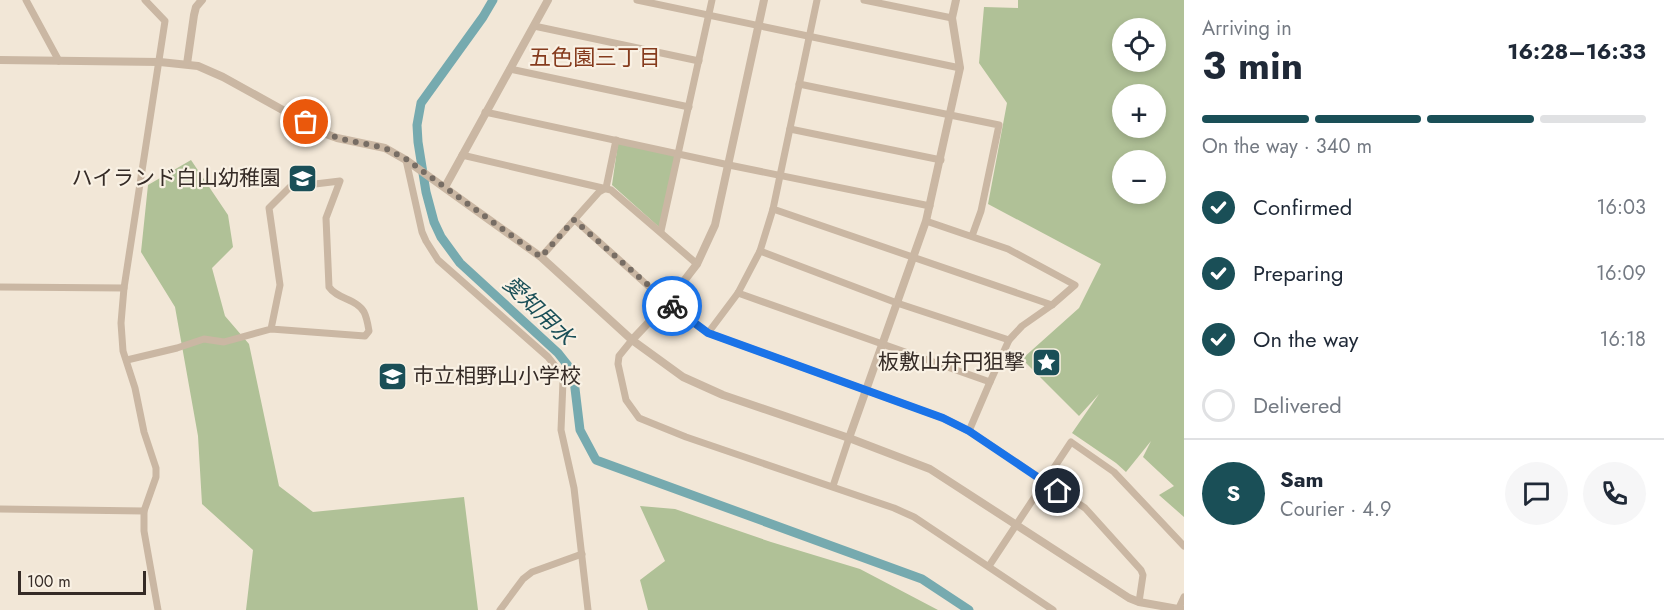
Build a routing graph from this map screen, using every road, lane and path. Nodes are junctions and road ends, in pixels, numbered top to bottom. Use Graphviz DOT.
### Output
graph roads {
  1 [pos="26,0"];
  2 [pos="145,0"];
  3 [pos="189,0"];
  4 [pos="548,0"];
  5 [pos="637,0"];
  6 [pos="712,0"];
  7 [pos="764,0"];
  8 [pos="817,0"];
  9 [pos="864,0"];
  10 [pos="956,0"];
  11 [pos="199,4"];
  12 [pos="709,16"];
  13 [pos="952,18"];
  14 [pos="534,26"];
  15 [pos="758,26"];
  16 [pos="809,37"];
  17 [pos="0,60"];
  18 [pos="59,61"];
  19 [pos="699,61"];
  20 [pos="160,62"];
  21 [pos="188,64"];
  22 [pos="960,68"];
  23 [pos="510,69"];
  24 [pos="799,84"];
  25 [pos="689,107"];
  26 [pos="485,112"];
  27 [pos="950,115"];
  28 [pos="790,129"];
  29 [pos="616,140"];
  30 [pos="678,154"];
  31 [pos="462,155"];
  32 [pos="940,160"];
  33 [pos="408,161"];
  34 [pos="729,165"];
  35 [pos="779,175"];
  36 [pos="445,187"];
  37 [pos="606,188"];
  38 [pos="930,206"];
  39 [pos="773,209"];
  40 [pos="574,220"];
  41 [pos="926,221"];
  42 [pos="661,231"];
  43 [pos="972,236"];
  44 [pos="760,251"];
  45 [pos="541,257"];
  46 [pos="914,258"];
  47 [pos="697,264"];
  48 [pos="0,288"];
  49 [pos="124,288"];
  50 [pos="738,293"];
  51 [pos="667,303"];
  52 [pos="897,303"];
  53 [pos="1052,305"];
  54 [pos="271,329"];
  55 [pos="708,333"];
  56 [pos="632,340"];
  57 [pos="1009,340"];
  58 [pos="882,345"];
  59 [pos="127,360"];
  60 [pos="990,382"];
  61 [pos="866,390"];
  62 [pos="969,431"];
  63 [pos="849,438"];
  64 [pos="1044,482"];
  65 [pos="833,486"];
  66 [pos="0,509"];
  67 [pos="144,511"];
  68 [pos="1017,524"];
  69 [pos="1184,546"];
  70 [pos="582,554"];
  71 [pos="989,566"];
  72 [pos="1184,597"];
  73 [pos="1139,602"];
  74 [pos="158,610"];
  75 [pos="500,610"];
  76 [pos="588,610"];
  77 [pos="1053,610"];
  78 [pos="1178,610"];
  79 [pos="1184,610"];
  1 -- 18 [label="street"];
  2 -- 20 [label="street"];
  3 -- 11 [label="street"];
  4 -- 14 [label="street"];
  5 -- 12 [label="street"];
  6 -- 12 [label="street"];
  7 -- 15 [label="street"];
  8 -- 16 [label="street"];
  9 -- 13 [label="street"];
  10 -- 13 [label="street"];
  11 -- 21 [label="street"];
  12 -- 15 [label="street"];
  12 -- 19 [label="street"];
  13 -- 22 [label="street"];
  14 -- 19 [label="street"];
  14 -- 23 [label="street"];
  15 -- 16 [label="street"];
  15 -- 34 [label="street"];
  16 -- 22 [label="street"];
  16 -- 24 [label="street"];
  17 -- 18 [label="street"];
  18 -- 20 [label="street"];
  19 -- 25 [label="street"];
  20 -- 21 [label="street"];
  20 -- 49 [label="street"];
  21 -- 33 [label="street"];
  22 -- 27 [label="street"];
  23 -- 25 [label="street"];
  23 -- 26 [label="street"];
  24 -- 27 [label="street"];
  24 -- 28 [label="street"];
  25 -- 30 [label="street"];
  26 -- 29 [label="street"];
  26 -- 31 [label="street"];
  27 -- 32 [label="street"];
  27 -- 43 [label="street"];
  28 -- 32 [label="street"];
  28 -- 35 [label="street"];
  29 -- 30 [label="street"];
  29 -- 37 [label="street"];
  30 -- 34 [label="street"];
  30 -- 42 [label="street"];
  31 -- 36 [label="street"];
  31 -- 37 [label="street"];
  32 -- 38 [label="street"];
  33 -- 36 [label="street"];
  33 -- 70 [label="street"];
  34 -- 35 [label="street"];
  34 -- 47 [label="street"];
  35 -- 38 [label="street"];
  35 -- 39 [label="street"];
  36 -- 45 [label="street"];
  37 -- 40 [label="street"];
  37 -- 42 [label="street"];
  38 -- 41 [label="street"];
  39 -- 44 [label="street"];
  39 -- 46 [label="street"];
  40 -- 45 [label="street"];
  40 -- 51 [label="street"];
  41 -- 43 [label="street"];
  41 -- 46 [label="street"];
  42 -- 47 [label="street"];
  43 -- 53 [label="street"];
  44 -- 50 [label="street"];
  44 -- 52 [label="street"];
  45 -- 56 [label="street"];
  46 -- 52 [label="street"];
  46 -- 53 [label="street"];
  47 -- 51 [label="street"];
  48 -- 49 [label="street"];
  49 -- 59 [label="street"];
  50 -- 55 [label="street"];
  50 -- 58 [label="street"];
  51 -- 55 [label="street"];
  51 -- 56 [label="street"];
  52 -- 57 [label="street"];
  52 -- 58 [label="street"];
  53 -- 57 [label="street"];
  54 -- 54 [label="street"];
  54 -- 59 [label="street"];
  55 -- 61 [label="street"];
  56 -- 63 [label="street"];
  56 -- 65 [label="street"];
  57 -- 60 [label="street"];
  58 -- 60 [label="street"];
  58 -- 61 [label="street"];
  59 -- 67 [label="street"];
  60 -- 62 [label="street"];
  61 -- 62 [label="street"];
  61 -- 63 [label="street"];
  62 -- 64 [label="street"];
  63 -- 65 [label="street"];
  63 -- 68 [label="street"];
  64 -- 68 [label="street"];
  64 -- 69 [label="street"];
  64 -- 73 [label="street"];
  65 -- 71 [label="street"];
  66 -- 67 [label="street"];
  67 -- 74 [label="street"];
  68 -- 71 [label="street"];
  68 -- 73 [label="street"];
  70 -- 75 [label="street"];
  70 -- 76 [label="street"];
  71 -- 77 [label="street"];
  72 -- 78 [label="street"];
  73 -- 78 [label="street"];
  78 -- 79 [label="street"];
}
